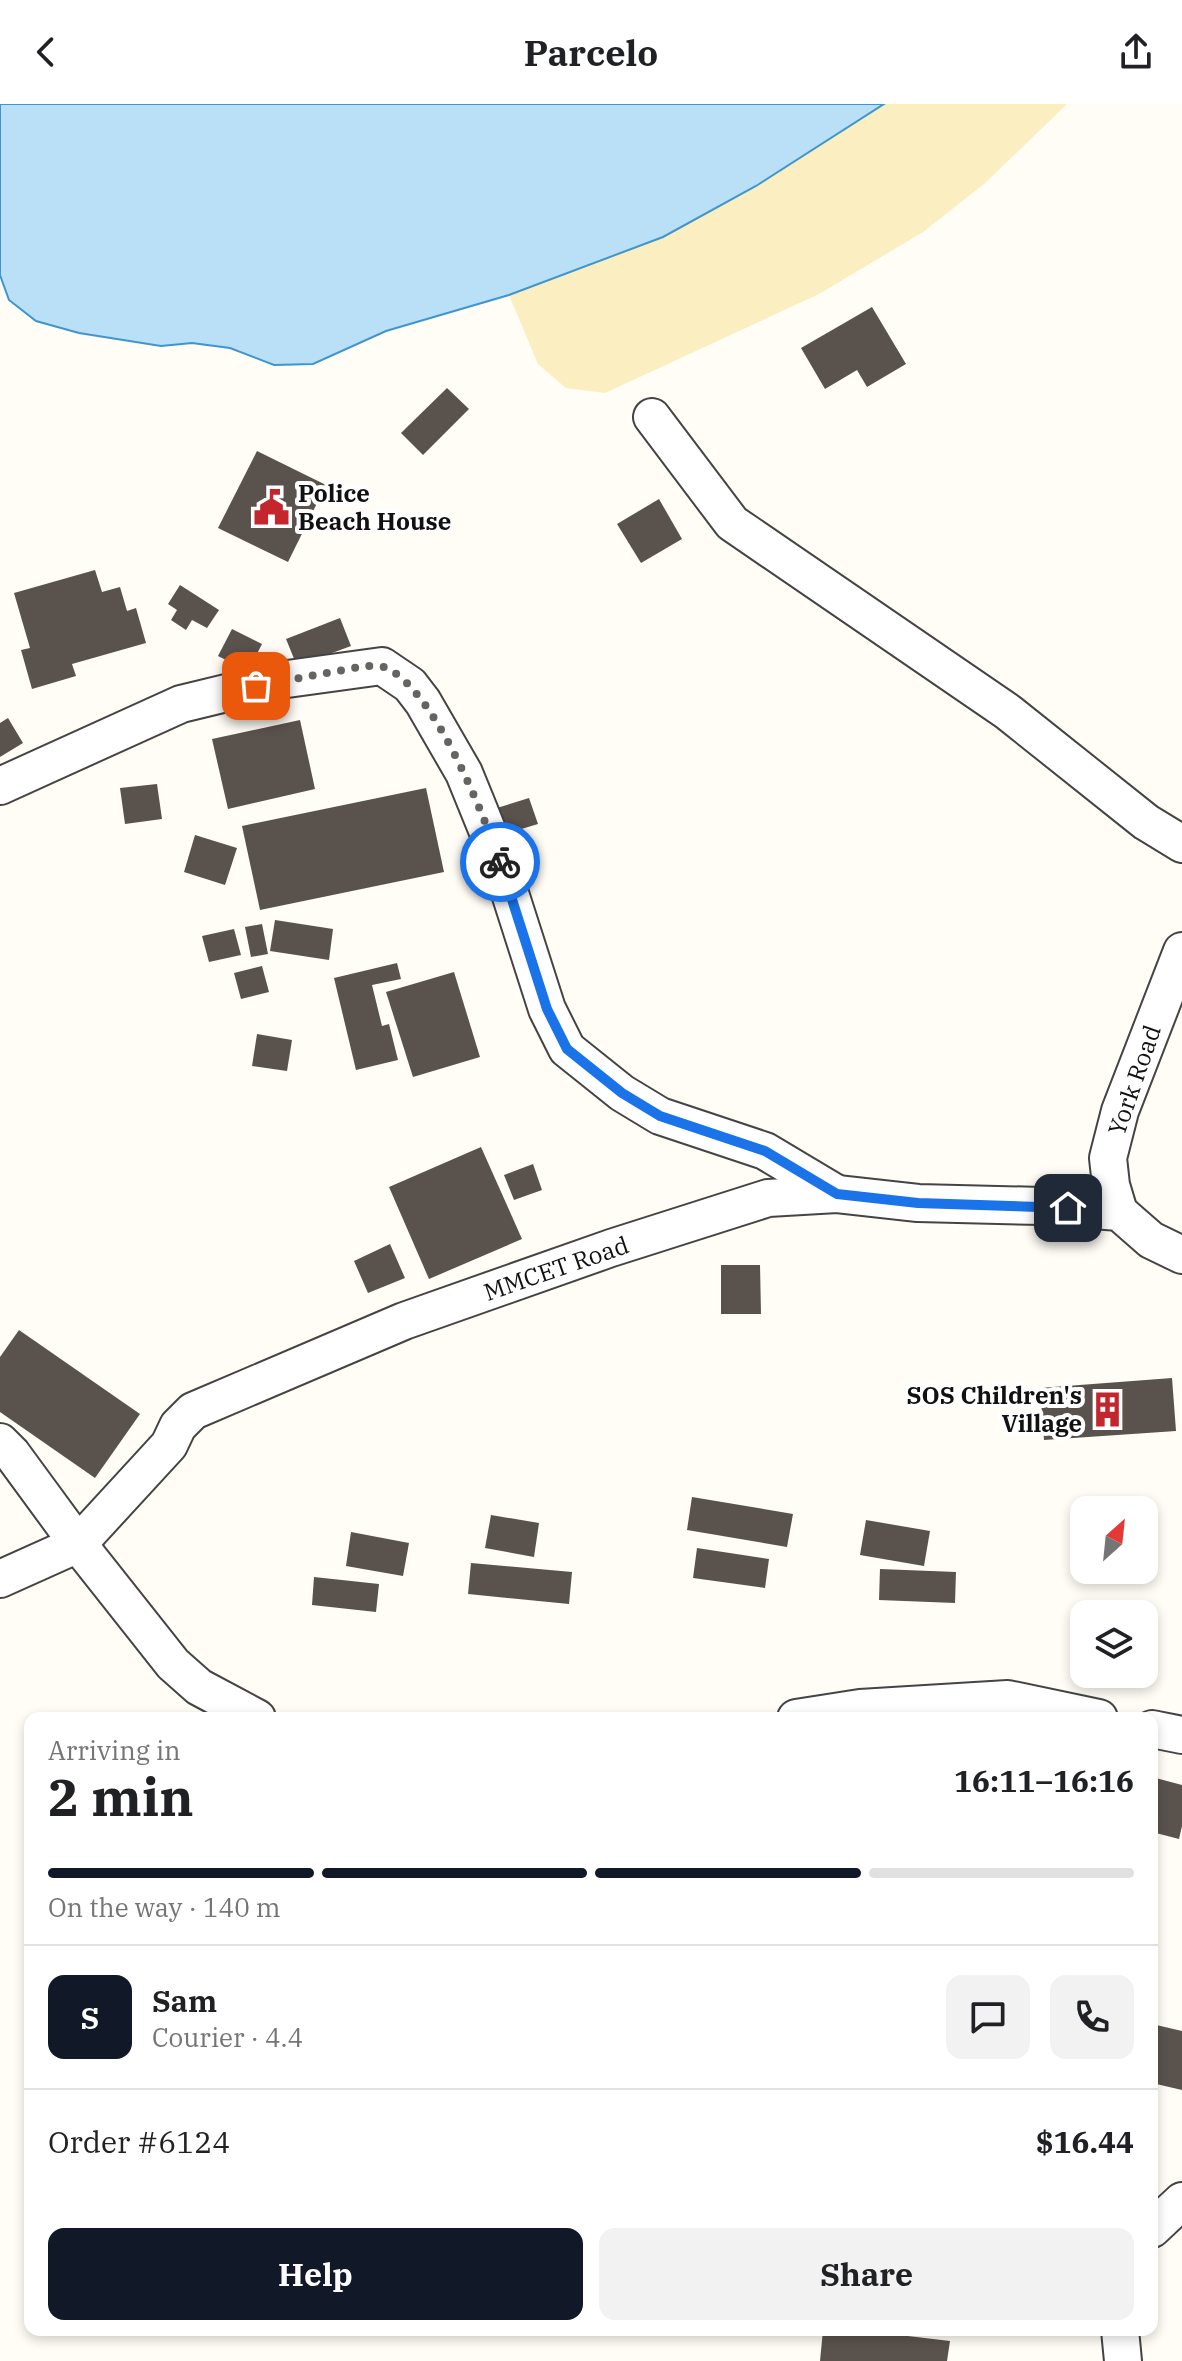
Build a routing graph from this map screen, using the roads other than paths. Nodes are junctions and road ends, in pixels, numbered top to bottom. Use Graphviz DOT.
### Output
graph roads {
  1 [pos="652,417"];
  2 [pos="0,786"];
  3 [pos="1182,844"];
  4 [pos="1182,951"];
  5 [pos="837,1194"];
  6 [pos="1119,1212"];
  7 [pos="1182,1255"];
  8 [pos="0,1442"];
  9 [pos="78,1544"];
  10 [pos="0,1579"];
  11 [pos="246,1712"];
  12 [pos="834,1712"];
  13 [pos="1070,1712"];
  14 [pos="1158,1730"];
  15 [pos="1182,1735"];
  16 [pos="1182,2201"];
  17 [pos="1158,2223"];
  18 [pos="1121,2336"];
  19 [pos="1123,2361"];
  1 -- 3 [label="street"];
  2 -- 5 [label="street"];
  4 -- 6 [label="street, York Road"];
  5 -- 6 [label="street, MMCET Road"];
  5 -- 9 [label="street, MMCET Road"];
  6 -- 7 [label="street"];
  8 -- 9 [label="street"];
  9 -- 10 [label="street, MMCET Road"];
  9 -- 11 [label="street"];
  12 -- 13 [label="street"];
  14 -- 15 [label="street"];
  16 -- 17 [label="street"];
  18 -- 19 [label="street"];
}
